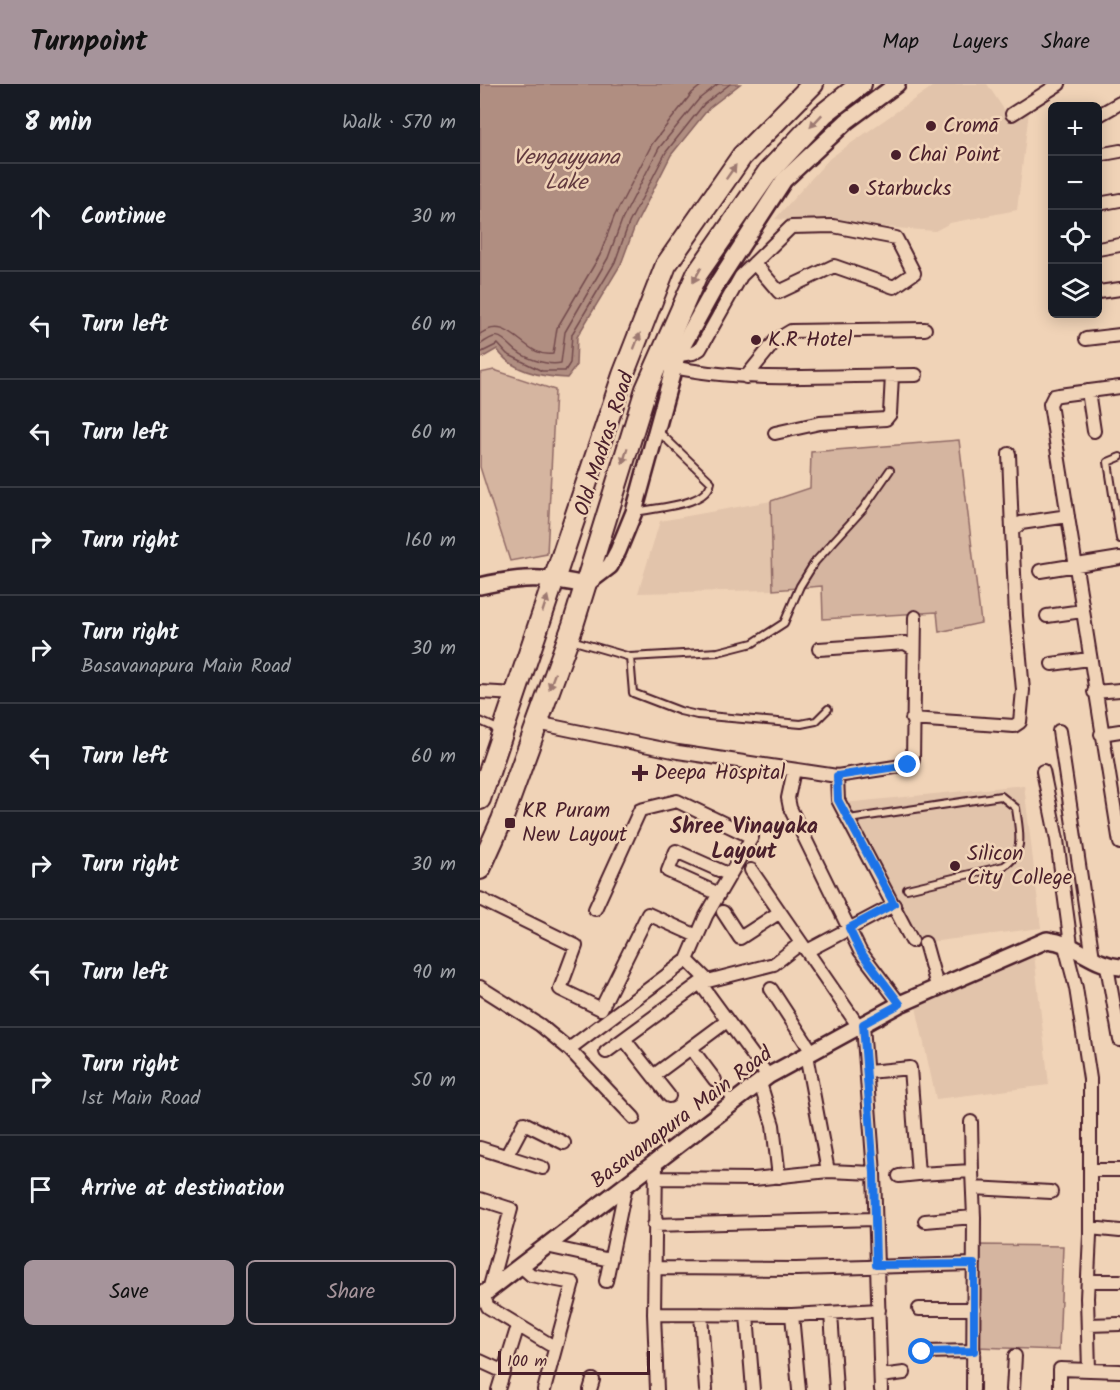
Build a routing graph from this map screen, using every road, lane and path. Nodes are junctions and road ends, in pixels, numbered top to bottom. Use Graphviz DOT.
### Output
graph roads {
  1 [pos="813,84"];
  2 [pos="861,84"];
  3 [pos="897,84"];
  4 [pos="1059,84"];
  5 [pos="1120,103"];
  6 [pos="1102,113"];
  7 [pos="1012,114"];
  8 [pos="1120,151"];
  9 [pos="1102,154"];
  10 [pos="1120,200"];
  11 [pos="1102,203"];
  12 [pos="1120,245"];
  13 [pos="1102,248"];
  14 [pos="754,263"];
  15 [pos="1120,289"];
  16 [pos="1102,292"];
  17 [pos="925,328"];
  18 [pos="1120,335"];
  19 [pos="1086,339"];
  20 [pos="668,360"];
  21 [pos="892,375"];
  22 [pos="916,375"];
  23 [pos="746,377"];
  24 [pos="1120,387"];
  25 [pos="1088,391"];
  26 [pos="657,430"];
  27 [pos="1094,431"];
  28 [pos="775,434"];
  29 [pos="1010,454"];
  30 [pos="1120,457"];
  31 [pos="890,470"];
  32 [pos="634,512"];
  33 [pos="1068,516"];
  34 [pos="1012,530"];
  35 [pos="1120,539"];
  36 [pos="1120,558"];
  37 [pos="1075,564"];
  38 [pos="1040,571"];
  39 [pos="554,578"];
  40 [pos="585,585"];
  41 [pos="480,586"];
  42 [pos="1082,611"];
  43 [pos="1047,616"];
  44 [pos="915,617"];
  45 [pos="567,639"];
  46 [pos="913,648"];
  47 [pos="819,649"];
  48 [pos="630,657"];
  49 [pos="1089,658"];
  50 [pos="1052,664"];
  51 [pos="1120,690"];
  52 [pos="480,692"];
  53 [pos="1094,692"];
  54 [pos="516,694"];
  55 [pos="828,709"];
  56 [pos="912,719"];
  57 [pos="480,721"];
  58 [pos="537,723"];
  59 [pos="1059,730"];
  60 [pos="504,731"];
  61 [pos="1120,731"];
  62 [pos="1101,734"];
  63 [pos="794,770"];
  64 [pos="1043,771"];
  65 [pos="837,776"];
  66 [pos="1114,778"];
  67 [pos="481,793"];
  68 [pos="848,819"];
  69 [pos="1076,838"];
  70 [pos="1057,840"];
  71 [pos="1120,843"];
  72 [pos="480,869"];
  73 [pos="751,870"];
  74 [pos="730,875"];
  75 [pos="907,889"];
  76 [pos="719,894"];
  77 [pos="480,899"];
  78 [pos="894,904"];
  79 [pos="595,909"];
  80 [pos="723,912"];
  81 [pos="780,912"];
  82 [pos="849,928"];
  83 [pos="697,936"];
  84 [pos="912,941"];
  85 [pos="925,942"];
  86 [pos="1068,944"];
  87 [pos="804,947"];
  88 [pos="1092,958"];
  89 [pos="687,960"];
  90 [pos="1114,966"];
  91 [pos="704,981"];
  92 [pos="480,987"];
  93 [pos="937,987"];
  94 [pos="771,989"];
  95 [pos="900,1004"];
  96 [pos="728,1021"];
  97 [pos="861,1026"];
  98 [pos="624,1039"];
  99 [pos="1120,1040"];
  100 [pos="691,1048"];
  101 [pos="569,1049"];
  102 [pos="606,1052"];
  103 [pos="809,1054"];
  104 [pos="868,1072"];
  105 [pos="654,1076"];
  106 [pos="715,1080"];
  107 [pos="764,1080"];
  108 [pos="669,1096"];
  109 [pos="733,1103"];
  110 [pos="634,1118"];
  111 [pos="971,1122"];
  112 [pos="564,1143"];
  113 [pos="480,1148"];
  114 [pos="507,1155"];
  115 [pos="543,1168"];
  116 [pos="655,1170"];
  117 [pos="1090,1170"];
  118 [pos="1120,1170"];
  119 [pos="828,1171"];
  120 [pos="972,1171"];
  121 [pos="874,1173"];
  122 [pos="918,1174"];
  123 [pos="898,1176"];
  124 [pos="779,1177"];
  125 [pos="626,1185"];
  126 [pos="973,1188"];
  127 [pos="1051,1192"];
  128 [pos="480,1199"];
  129 [pos="974,1217"];
  130 [pos="874,1219"];
  131 [pos="925,1221"];
  132 [pos="654,1225"];
  133 [pos="1090,1228"];
  134 [pos="1120,1231"];
  135 [pos="546,1246"];
  136 [pos="610,1260"];
  137 [pos="974,1264"];
  138 [pos="876,1265"];
  139 [pos="521,1266"];
  140 [pos="654,1268"];
  141 [pos="606,1281"];
  142 [pos="1088,1281"];
  143 [pos="1120,1281"];
  144 [pos="484,1293"];
  145 [pos="919,1309"];
  146 [pos="974,1309"];
  147 [pos="879,1311"];
  148 [pos="831,1313"];
  149 [pos="654,1314"];
  150 [pos="701,1314"];
  151 [pos="747,1315"];
  152 [pos="792,1315"];
  153 [pos="1120,1324"];
  154 [pos="1088,1325"];
  155 [pos="516,1332"];
  156 [pos="549,1344"];
  157 [pos="974,1351"];
  158 [pos="922,1352"];
  159 [pos="1015,1356"];
  160 [pos="480,1361"];
  161 [pos="1089,1370"];
  162 [pos="1120,1371"];
  163 [pos="504,1372"];
  164 [pos="904,1373"];
  165 [pos="880,1376"];
  166 [pos="498,1390"];
  167 [pos="544,1390"];
  168 [pos="657,1390"];
  169 [pos="706,1390"];
  170 [pos="753,1390"];
  171 [pos="799,1390"];
  172 [pos="837,1390"];
  173 [pos="881,1390"];
  174 [pos="973,1390"];
  175 [pos="1013,1390"];
  176 [pos="1060,1390"];
  39 -- 1 [label="highway, Old Madras Road, one-way"];
  2 -- 20 [label="highway, Old Madras Road, one-way"];
  3 -- 20 [label="street"];
  4 -- 7 [label="street"];
  5 -- 6 [label="street"];
  8 -- 9 [label="street"];
  10 -- 11 [label="street"];
  12 -- 13 [label="street"];
  14 -- 14 [label="street"];
  14 -- 20 [label="street"];
  15 -- 16 [label="street"];
  17 -- 23 [label="street"];
  18 -- 19 [label="street"];
  20 -- 23 [label="street"];
  20 -- 26 [label="street"];
  20 -- 40 [label="highway, Old Madras Road, one-way"];
  21 -- 22 [label="street"];
  21 -- 23 [label="street"];
  21 -- 28 [label="street"];
  24 -- 25 [label="street"];
  25 -- 27 [label="street"];
  25 -- 33 [label="street"];
  26 -- 32 [label="street"];
  26 -- 32 [label="lane"];
  29 -- 34 [label="street"];
  30 -- 35 [label="lane"];
  31 -- 48 [label="lane"];
  32 -- 40 [label="street"];
  33 -- 34 [label="street"];
  33 -- 37 [label="street"];
  34 -- 56 [label="street"];
  36 -- 37 [label="street"];
  37 -- 38 [label="street"];
  37 -- 42 [label="street"];
  39 -- 40 [label="street"];
  39 -- 41 [label="street"];
  54 -- 39 [label="highway, Old Madras Road, one-way"];
  40 -- 45 [label="highway, Old Madras Road"];
  42 -- 43 [label="street"];
  42 -- 49 [label="street"];
  44 -- 46 [label="street"];
  45 -- 48 [label="lane"];
  45 -- 58 [label="highway, Old Madras Road, one-way"];
  46 -- 47 [label="street"];
  46 -- 56 [label="street"];
  48 -- 55 [label="lane"];
  49 -- 50 [label="street"];
  49 -- 53 [label="street"];
  51 -- 53 [label="street"];
  52 -- 54 [label="street"];
  53 -- 62 [label="street"];
  54 -- 60 [label="highway, Old Madras Road"];
  56 -- 65 [label="street"];
  57 -- 60 [label="lane"];
  58 -- 63 [label="street"];
  58 -- 72 [label="highway, Old Madras Road"];
  59 -- 69 [label="street"];
  60 -- 67 [label="highway, Old Madras Road"];
  61 -- 62 [label="street"];
  62 -- 66 [label="street"];
  63 -- 65 [label="street"];
  63 -- 82 [label="street"];
  64 -- 70 [label="street"];
  65 -- 68 [label="street"];
  66 -- 71 [label="street"];
  68 -- 75 [label="lane"];
  68 -- 78 [label="street"];
  69 -- 70 [label="street"];
  69 -- 88 [label="street"];
  70 -- 86 [label="street"];
  73 -- 81 [label="street"];
  74 -- 76 [label="street"];
  74 -- 76 [label="street"];
  74 -- 79 [label="street"];
  76 -- 83 [label="street"];
  77 -- 83 [label="street"];
  78 -- 82 [label="street"];
  78 -- 84 [label="street"];
  80 -- 81 [label="street"];
  81 -- 87 [label="street"];
  82 -- 87 [label="street"];
  82 -- 95 [label="street"];
  83 -- 89 [label="street"];
  85 -- 93 [label="street"];
  86 -- 88 [label="street"];
  86 -- 93 [label="street, Basavanapura Main Road"];
  86 -- 117 [label="street"];
  87 -- 91 [label="street"];
  87 -- 97 [label="street"];
  88 -- 90 [label="street"];
  89 -- 91 [label="street"];
  89 -- 101 [label="street"];
  90 -- 99 [label="street"];
  91 -- 96 [label="street"];
  91 -- 98 [label="street"];
  92 -- 101 [label="street"];
  93 -- 95 [label="street, Basavanapura Main Road"];
  94 -- 103 [label="street"];
  95 -- 97 [label="street, Basavanapura Main Road"];
  96 -- 100 [label="street"];
  96 -- 107 [label="street"];
  97 -- 103 [label="street, Basavanapura Main Road"];
  97 -- 104 [label="street"];
  98 -- 102 [label="street"];
  98 -- 105 [label="street"];
  100 -- 105 [label="street"];
  100 -- 106 [label="street"];
  101 -- 110 [label="street"];
  103 -- 107 [label="street, Basavanapura Main Road"];
  103 -- 119 [label="street"];
  104 -- 121 [label="street"];
  104 -- 122 [label="street"];
  105 -- 108 [label="street"];
  106 -- 109 [label="lane"];
  107 -- 109 [label="street, Basavanapura Main Road"];
  107 -- 124 [label="street"];
  109 -- 116 [label="street, Basavanapura Main Road"];
  111 -- 120 [label="street"];
  112 -- 114 [label="street"];
  113 -- 114 [label="street"];
  114 -- 115 [label="street"];
  116 -- 124 [label="street"];
  116 -- 125 [label="street, Basavanapura Main Road"];
  116 -- 132 [label="street"];
  117 -- 118 [label="street"];
  117 -- 133 [label="street"];
  119 -- 121 [label="street"];
  119 -- 124 [label="street"];
  120 -- 122 [label="street"];
  120 -- 126 [label="street"];
  121 -- 130 [label="street"];
  122 -- 123 [label="street"];
  125 -- 135 [label="street, Basavanapura Main Road"];
  125 -- 136 [label="street"];
  126 -- 127 [label="street"];
  126 -- 129 [label="street"];
  128 -- 144 [label="street"];
  129 -- 131 [label="street"];
  129 -- 137 [label="street"];
  130 -- 132 [label="street"];
  130 -- 138 [label="street"];
  132 -- 140 [label="street"];
  133 -- 134 [label="street"];
  133 -- 142 [label="street"];
  135 -- 136 [label="street"];
  135 -- 139 [label="street, Basavanapura Main Road"];
  136 -- 141 [label="street"];
  137 -- 138 [label="street"];
  137 -- 146 [label="street"];
  138 -- 140 [label="street"];
  138 -- 147 [label="street"];
  139 -- 144 [label="street, Basavanapura Main Road"];
  139 -- 167 [label="street"];
  140 -- 149 [label="street"];
  142 -- 143 [label="street"];
  142 -- 154 [label="street"];
  144 -- 156 [label="street"];
  145 -- 146 [label="street"];
  146 -- 157 [label="street"];
  147 -- 148 [label="street"];
  147 -- 165 [label="street"];
  148 -- 152 [label="street"];
  148 -- 172 [label="street"];
  149 -- 150 [label="street"];
  149 -- 168 [label="street"];
  150 -- 151 [label="street"];
  150 -- 169 [label="street"];
  151 -- 152 [label="street"];
  151 -- 170 [label="street"];
  152 -- 171 [label="street"];
  153 -- 154 [label="street"];
  154 -- 161 [label="street"];
  155 -- 163 [label="street"];
  157 -- 158 [label="street"];
  157 -- 174 [label="street"];
  159 -- 175 [label="street"];
  160 -- 163 [label="street"];
  161 -- 162 [label="street"];
  161 -- 176 [label="street"];
  163 -- 166 [label="street"];
  164 -- 165 [label="street"];
  165 -- 173 [label="street"];
}
